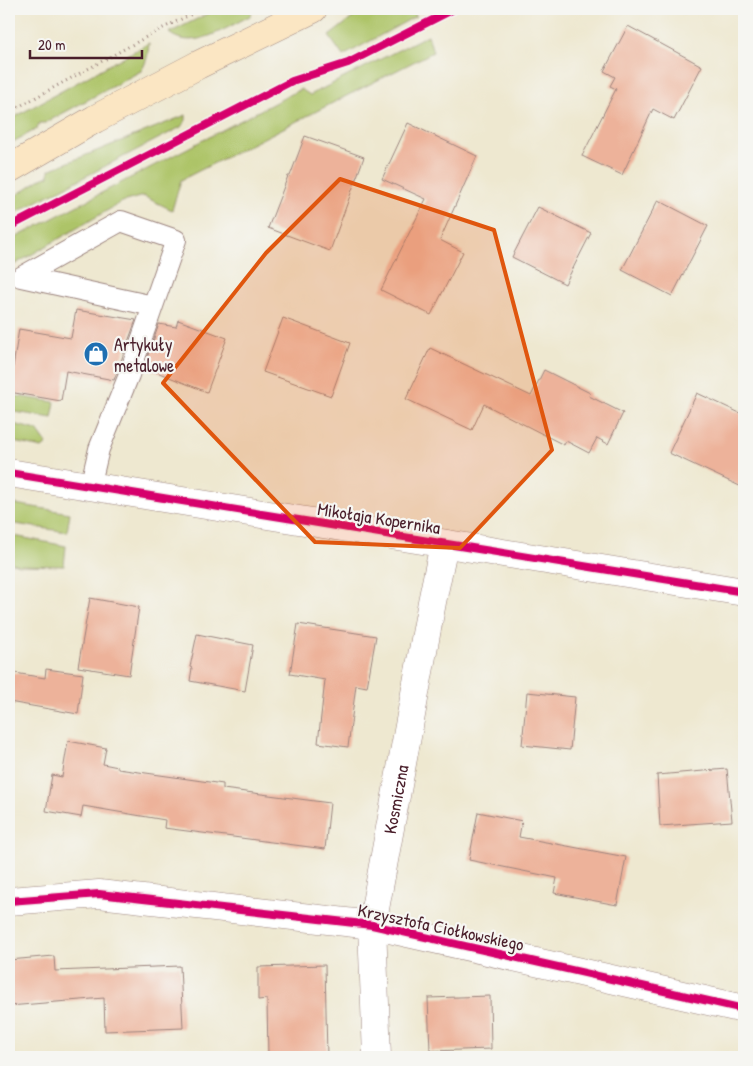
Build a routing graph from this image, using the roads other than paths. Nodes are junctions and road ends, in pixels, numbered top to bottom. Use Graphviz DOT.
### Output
graph roads {
  1 [pos="313,9"];
  2 [pos="9,169"];
  3 [pos="154,306"];
  4 [pos="9,473"];
  5 [pos="90,487"];
  6 [pos="444,544"];
  7 [pos="744,592"];
  8 [pos="9,901"];
  9 [pos="372,925"];
  10 [pos="744,1009"];
  11 [pos="378,1057"];
  1 -- 2 [label="main road"];
  3 -- 3 [label="lane"];
  3 -- 5 [label="lane"];
  4 -- 5 [label="street, Mikołaja Kopernika"];
  5 -- 6 [label="street, Mikołaja Kopernika"];
  6 -- 7 [label="street, Mikołaja Kopernika"];
  6 -- 9 [label="street, Kosmiczna"];
  8 -- 9 [label="street, Krzysztofa Ciołkowskiego"];
  9 -- 10 [label="street, Krzysztofa Ciołkowskiego"];
  9 -- 11 [label="street, Kosmiczna"];
}
